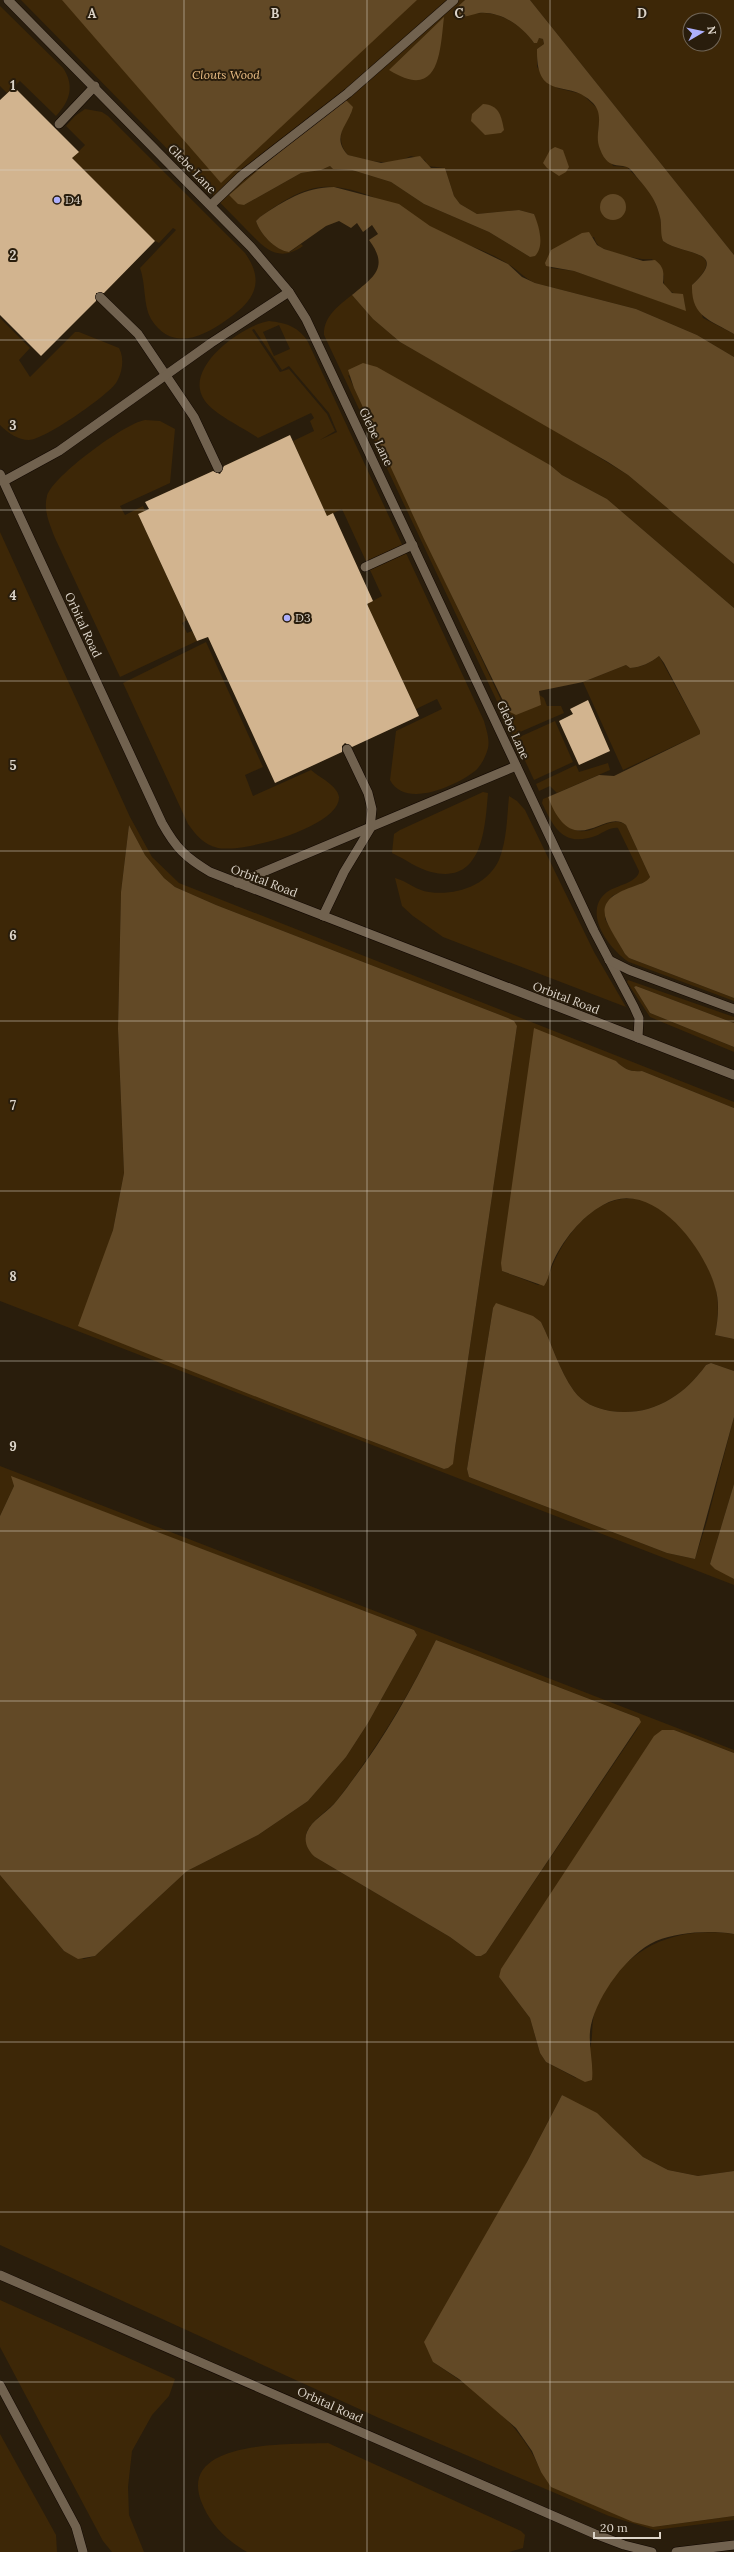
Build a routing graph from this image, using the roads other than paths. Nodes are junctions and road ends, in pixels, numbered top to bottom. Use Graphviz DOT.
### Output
graph roads {
  1 [pos="8,0"];
  2 [pos="454,0"];
  3 [pos="95,86"];
  4 [pos="58,124"];
  5 [pos="211,205"];
  6 [pos="289,292"];
  7 [pos="100,297"];
  8 [pos="166,376"];
  9 [pos="218,468"];
  10 [pos="2,478"];
  11 [pos="413,545"];
  12 [pos="365,567"];
  13 [pos="347,749"];
  14 [pos="516,766"];
  15 [pos="370,829"];
  16 [pos="237,883"];
  17 [pos="323,916"];
  18 [pos="609,960"];
  19 [pos="734,1009"];
  20 [pos="638,1038"];
  21 [pos="734,1076"];
  22 [pos="0,2275"];
  23 [pos="0,2385"];
  24 [pos="3,2400"];
  25 [pos="734,2545"];
  26 [pos="83,2552"];
  27 [pos="652,2552"];
  28 [pos="676,2552"];
  29 [pos="695,2552"];
  1 -- 3 [label="lane, Glebe Lane"];
  2 -- 5 [label="lane"];
  3 -- 4 [label="lane"];
  3 -- 5 [label="lane, Glebe Lane"];
  5 -- 6 [label="lane, Glebe Lane"];
  6 -- 8 [label="lane"];
  6 -- 11 [label="lane, Glebe Lane"];
  7 -- 8 [label="lane"];
  8 -- 9 [label="lane"];
  8 -- 10 [label="lane"];
  10 -- 16 [label="lane, Orbital Road"];
  11 -- 12 [label="lane"];
  11 -- 14 [label="lane, Glebe Lane"];
  13 -- 15 [label="lane"];
  14 -- 15 [label="lane"];
  14 -- 18 [label="lane, Glebe Lane"];
  15 -- 16 [label="lane"];
  15 -- 17 [label="lane"];
  16 -- 17 [label="lane, Orbital Road"];
  17 -- 20 [label="lane, Orbital Road"];
  18 -- 19 [label="lane"];
  18 -- 20 [label="lane, Glebe Lane"];
  20 -- 21 [label="lane, Orbital Road"];
  22 -- 27 [label="lane, Orbital Road"];
  23 -- 24 [label="lane"];
  24 -- 26 [label="lane"];
  25 -- 29 [label="lane"];
  28 -- 29 [label="lane"];
}
